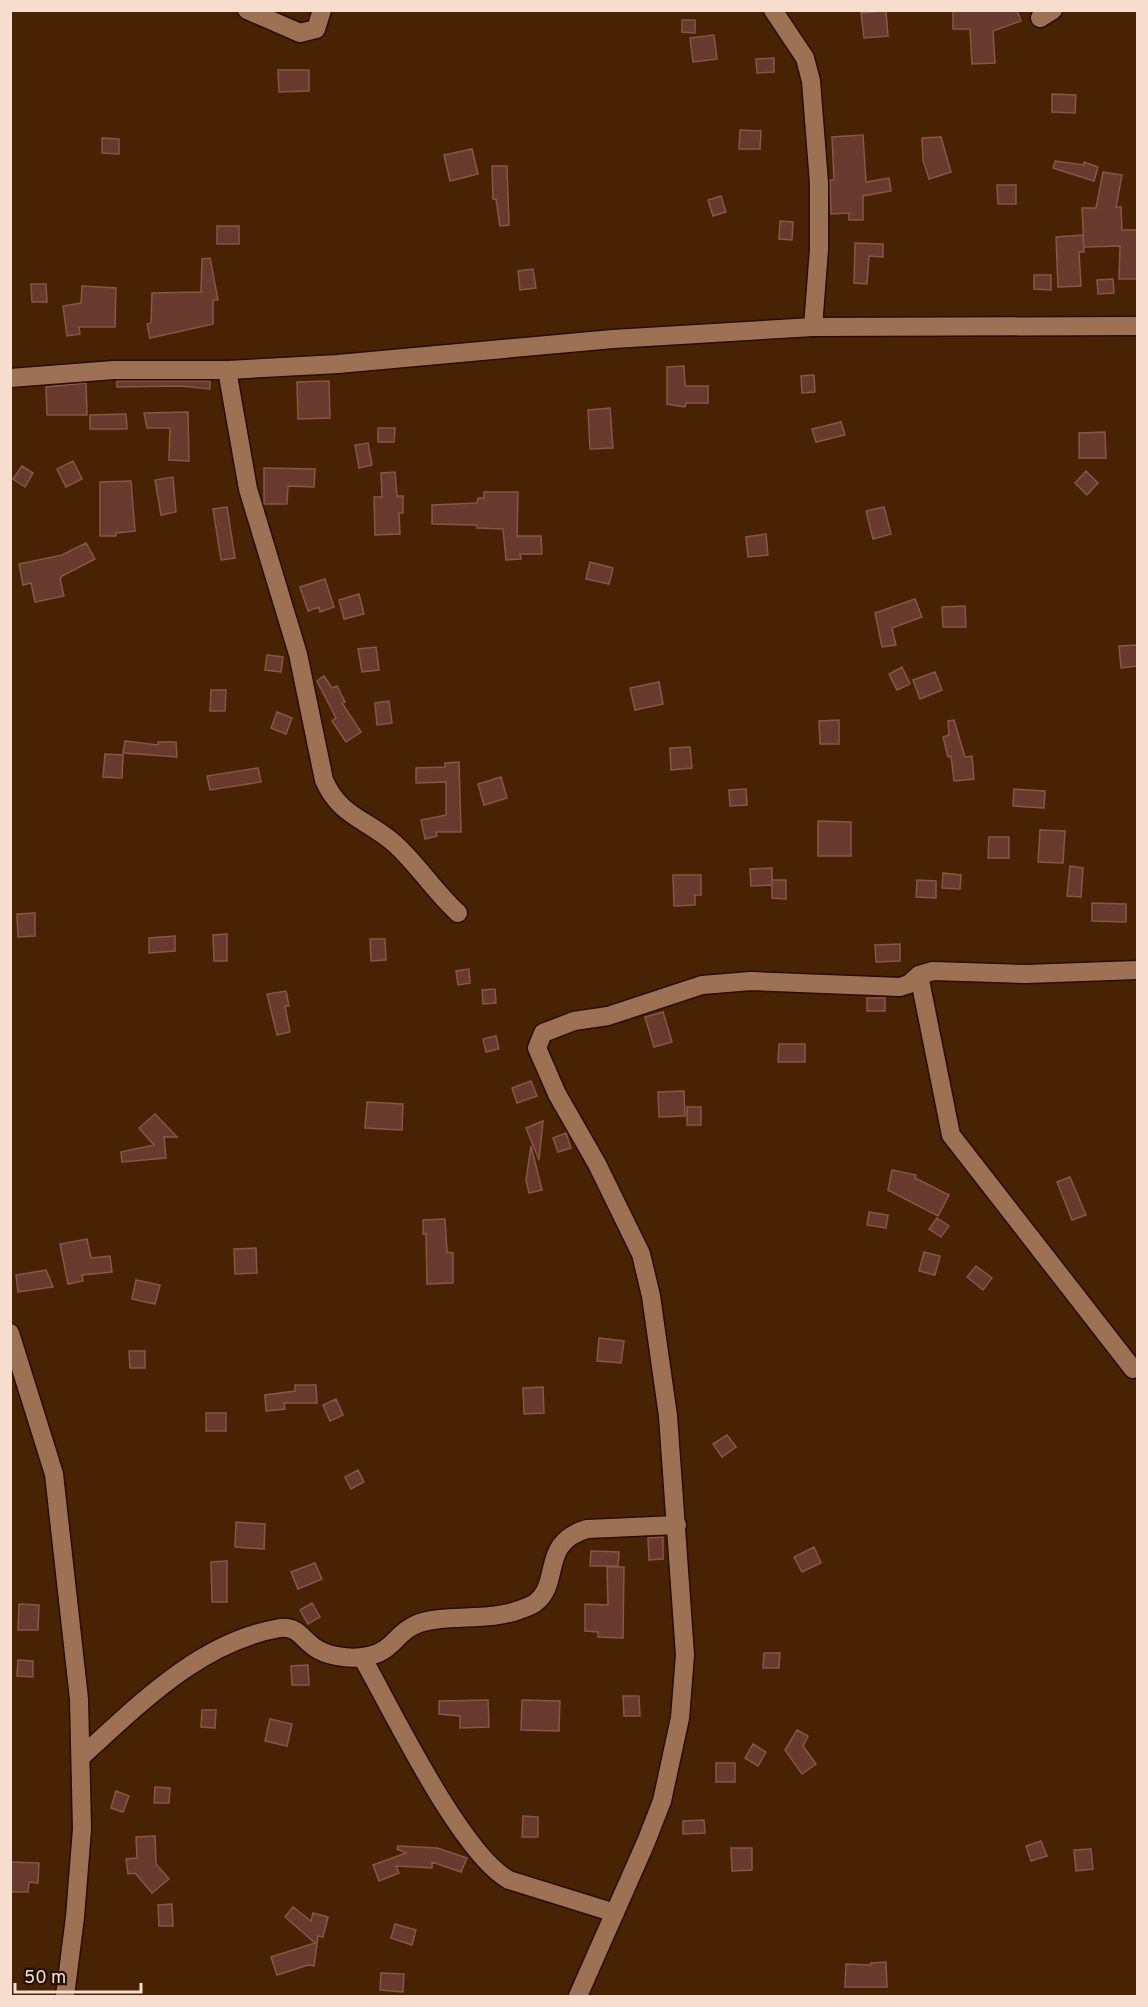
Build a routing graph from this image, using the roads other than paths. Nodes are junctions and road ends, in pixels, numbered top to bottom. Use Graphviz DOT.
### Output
graph roads {
  1 [pos="247,10"];
  2 [pos="322,10"];
  3 [pos="773,10"];
  4 [pos="1137,326"];
  5 [pos="813,327"];
  6 [pos="227,370"];
  7 [pos="10,378"];
  8 [pos="458,913"];
  9 [pos="1137,970"];
  10 [pos="919,975"];
  11 [pos="10,1333"];
  12 [pos="1132,1369"];
  13 [pos="677,1526"];
  14 [pos="362,1657"];
  15 [pos="81,1757"];
  16 [pos="615,1913"];
  17 [pos="65,1996"];
  18 [pos="578,1996"];
  1 -- 2 [label="street"];
  3 -- 5 [label="street"];
  4 -- 5 [label="street"];
  5 -- 6 [label="street"];
  6 -- 7 [label="street"];
  6 -- 8 [label="street"];
  9 -- 10 [label="street"];
  10 -- 12 [label="street"];
  10 -- 13 [label="street"];
  11 -- 15 [label="street"];
  13 -- 14 [label="street"];
  13 -- 16 [label="street"];
  14 -- 15 [label="street"];
  14 -- 16 [label="street"];
  15 -- 17 [label="street"];
  16 -- 18 [label="street"];
}
